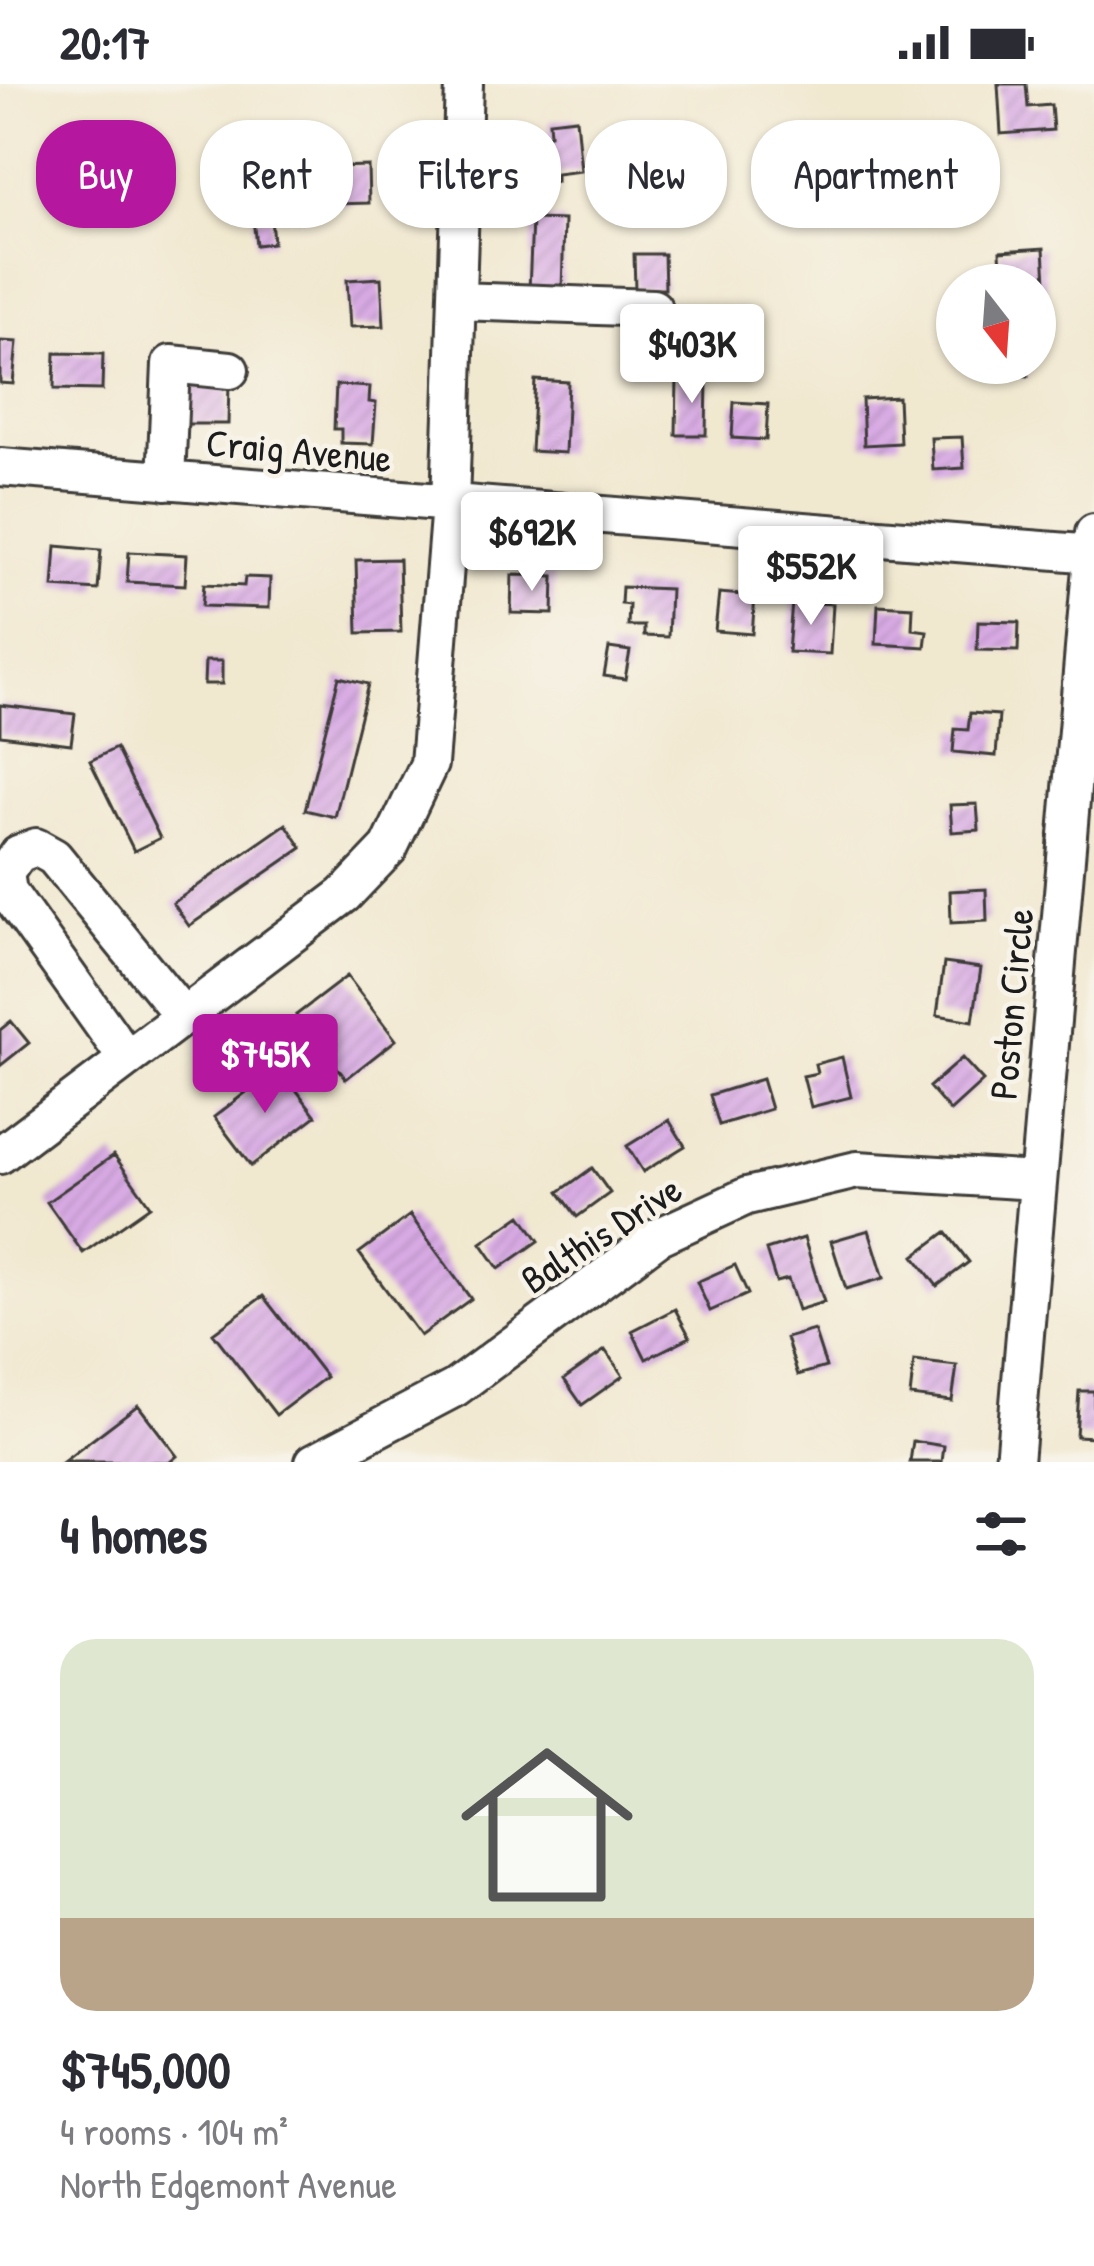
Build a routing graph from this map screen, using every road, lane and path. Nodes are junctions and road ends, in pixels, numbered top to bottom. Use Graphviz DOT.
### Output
graph roads {
  1 [pos="464,84"];
  2 [pos="457,301"];
  3 [pos="653,308"];
  4 [pos="230,370"];
  5 [pos="0,467"];
  6 [pos="166,481"];
  7 [pos="450,504"];
  8 [pos="1094,547"];
  9 [pos="184,1016"];
  10 [pos="127,1059"];
  11 [pos="0,1155"];
  12 [pos="1037,1181"];
  13 [pos="314,1462"];
  14 [pos="1014,1462"];
  1 -- 2 [label="street"];
  2 -- 3 [label="street"];
  2 -- 7 [label="street"];
  4 -- 6 [label="street"];
  5 -- 6 [label="street, Craig Avenue"];
  6 -- 7 [label="street, Craig Avenue"];
  7 -- 8 [label="street, Craig Avenue"];
  7 -- 9 [label="street"];
  8 -- 12 [label="street, Poston Circle"];
  9 -- 10 [label="street"];
  9 -- 10 [label="street"];
  10 -- 11 [label="street"];
  12 -- 13 [label="street, Balthis Drive"];
  12 -- 14 [label="street, Poston Circle"];
}
